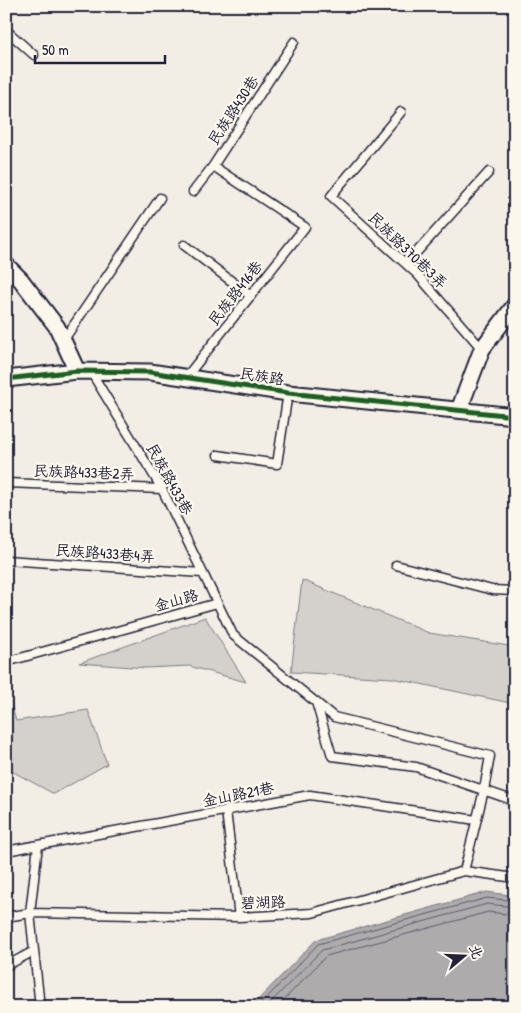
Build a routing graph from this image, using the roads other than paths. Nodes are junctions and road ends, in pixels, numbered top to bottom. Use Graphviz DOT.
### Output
graph roads {
  1 [pos="6,30"];
  2 [pos="294,42"];
  3 [pos="34,55"];
  4 [pos="401,112"];
  5 [pos="213,166"];
  6 [pos="489,172"];
  7 [pos="193,192"];
  8 [pos="160,198"];
  9 [pos="184,245"];
  10 [pos="406,264"];
  11 [pos="6,265"];
  12 [pos="250,296"];
  13 [pos="515,305"];
  14 [pos="63,341"];
  15 [pos="482,349"];
  16 [pos="84,371"];
  17 [pos="187,376"];
  18 [pos="6,379"];
  19 [pos="288,393"];
  20 [pos="459,410"];
  21 [pos="515,416"];
  22 [pos="218,455"];
  23 [pos="6,483"];
  24 [pos="162,489"];
  25 [pos="6,560"];
  26 [pos="396,565"];
  27 [pos="202,573"];
  28 [pos="515,591"];
  29 [pos="217,604"];
  30 [pos="6,662"];
  31 [pos="316,702"];
  32 [pos="484,790"];
  33 [pos="515,801"];
  34 [pos="226,811"];
  35 [pos="476,820"];
  36 [pos="38,845"];
  37 [pos="6,851"];
  38 [pos="464,870"];
  39 [pos="515,878"];
  40 [pos="30,913"];
  41 [pos="6,917"];
  42 [pos="239,917"];
  43 [pos="34,951"];
  44 [pos="6,966"];
  45 [pos="40,1007"];
  1 -- 3 [label="lane"];
  2 -- 5 [label="lane, 民族路430巷"];
  4 -- 10 [label="lane, 民族路370巷3弄"];
  5 -- 7 [label="lane, 民族路430巷"];
  5 -- 12 [label="lane, 民族路416巷"];
  6 -- 10 [label="lane"];
  8 -- 14 [label="lane"];
  9 -- 12 [label="lane"];
  10 -- 15 [label="lane, 民族路370巷3弄"];
  11 -- 14 [label="street"];
  12 -- 17 [label="lane, 民族路416巷"];
  13 -- 15 [label="street"];
  14 -- 16 [label="street"];
  15 -- 20 [label="street"];
  16 -- 17 [label="street, 民族路"];
  16 -- 18 [label="street, 民族路"];
  16 -- 24 [label="lane, 民族路433巷"];
  17 -- 19 [label="street, 民族路"];
  19 -- 20 [label="street, 民族路"];
  19 -- 22 [label="lane"];
  20 -- 21 [label="street, 民族路"];
  23 -- 24 [label="lane, 民族路433巷2弄"];
  24 -- 27 [label="lane, 民族路433巷"];
  25 -- 27 [label="lane, 民族路433巷4弄"];
  26 -- 28 [label="lane"];
  27 -- 29 [label="lane, 民族路433巷"];
  29 -- 30 [label="lane, 金山路"];
  29 -- 31 [label="lane, 金山路"];
  31 -- 32 [label="lane"];
  31 -- 32 [label="lane, 金山路"];
  32 -- 33 [label="lane"];
  32 -- 35 [label="lane"];
  34 -- 35 [label="lane, 金山路21巷"];
  34 -- 36 [label="lane, 金山路21巷"];
  34 -- 42 [label="lane"];
  35 -- 38 [label="lane"];
  36 -- 37 [label="lane, 金山路21巷"];
  36 -- 40 [label="lane"];
  38 -- 39 [label="lane, 碧湖路"];
  38 -- 42 [label="lane, 碧湖路"];
  40 -- 41 [label="lane, 碧湖路"];
  40 -- 42 [label="lane, 碧湖路"];
  40 -- 43 [label="lane"];
  43 -- 44 [label="lane"];
  43 -- 45 [label="lane"];
}
